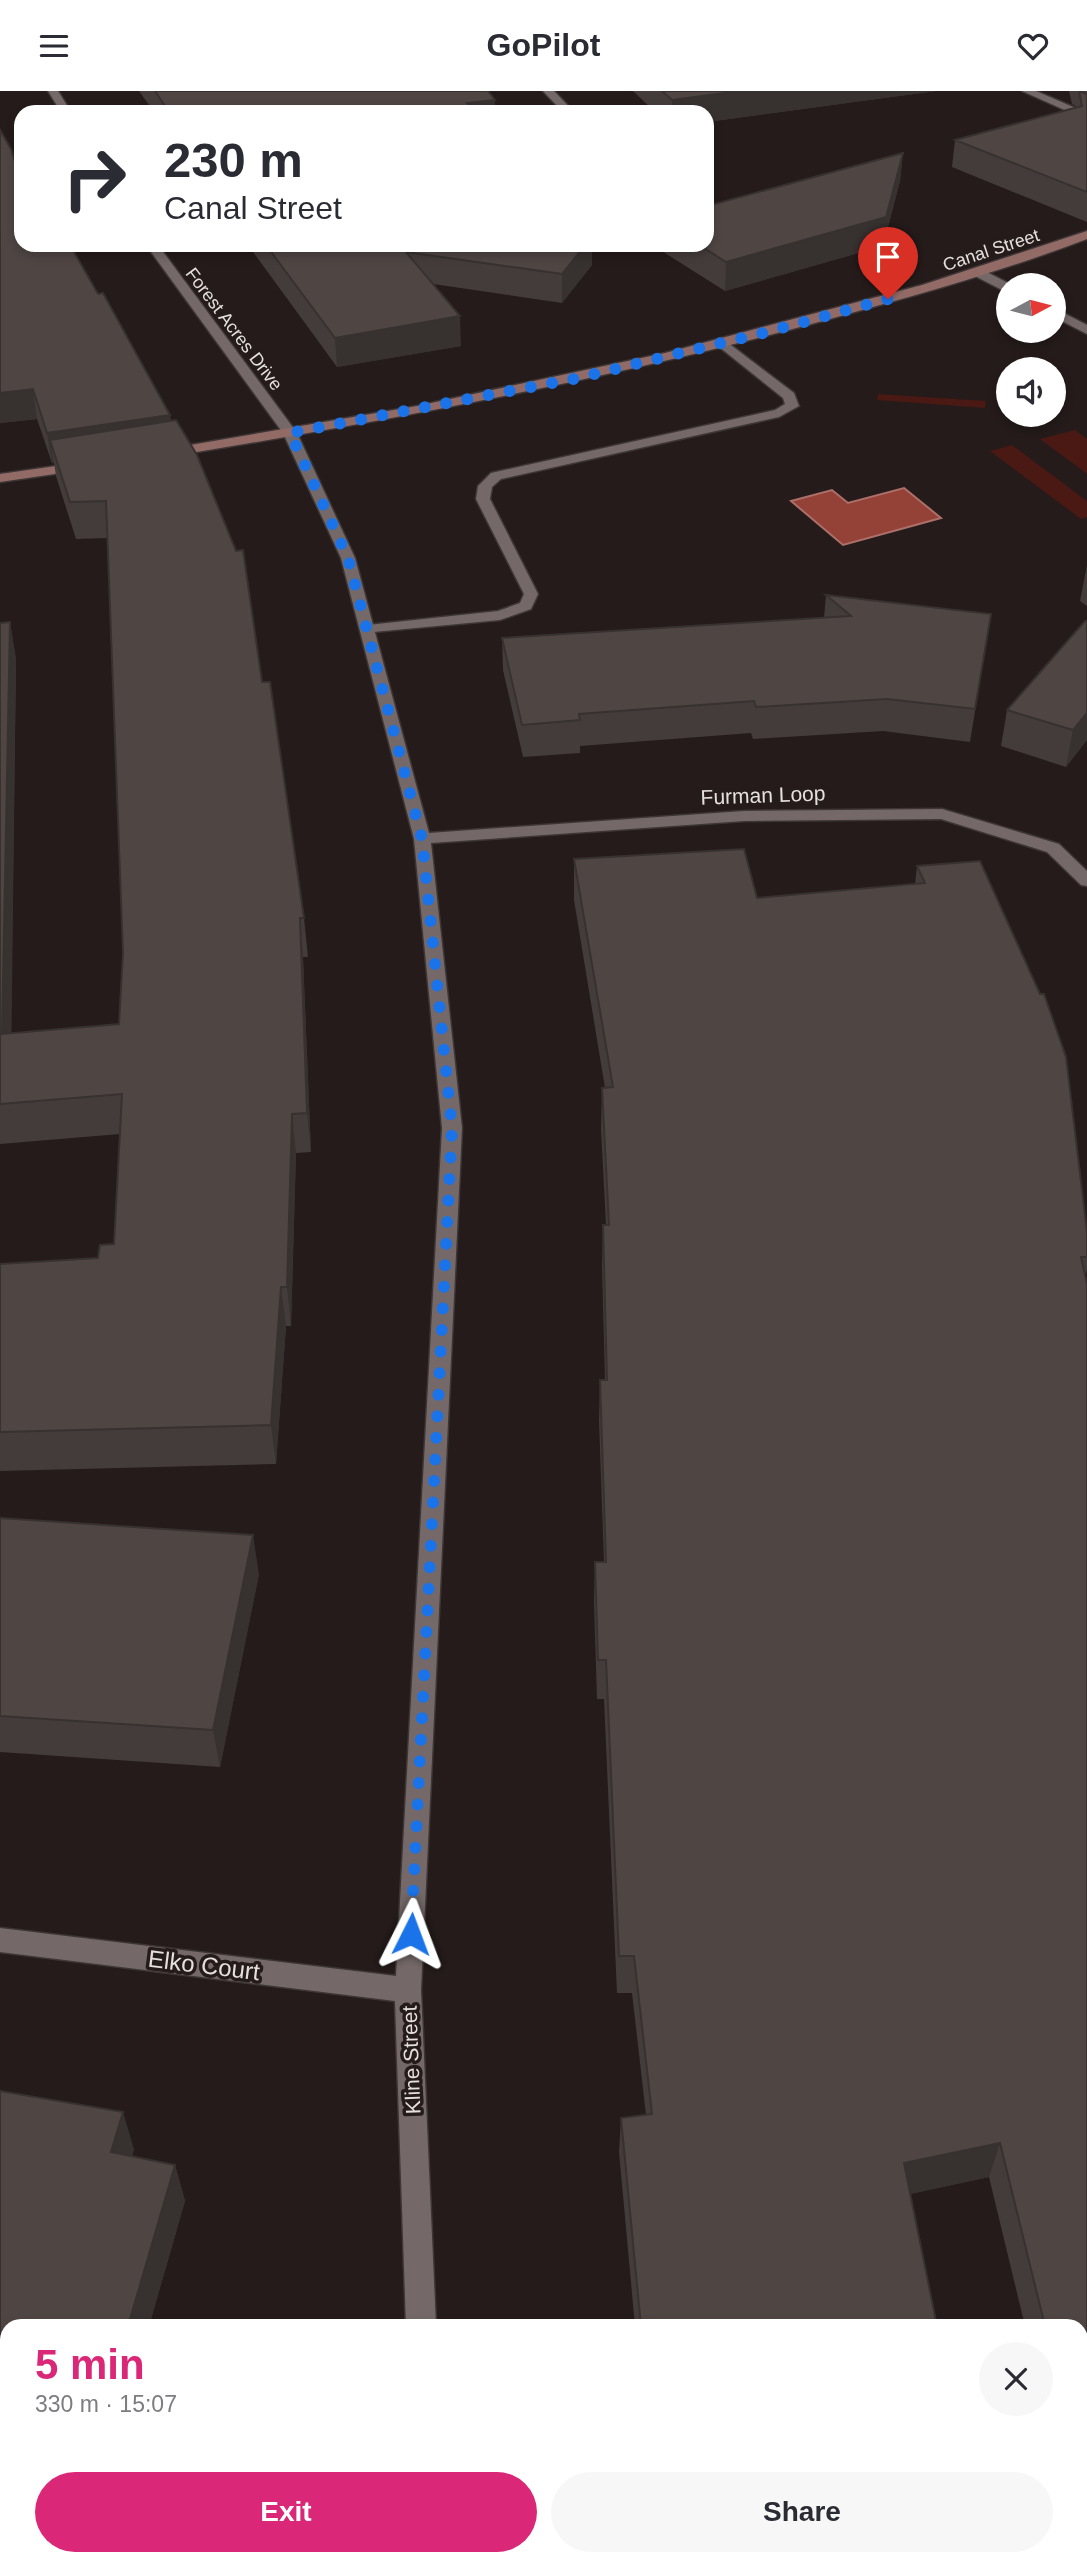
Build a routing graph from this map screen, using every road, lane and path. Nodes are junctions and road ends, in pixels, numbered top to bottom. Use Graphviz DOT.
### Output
graph roads {
  1 [pos="548,91"];
  2 [pos="1027,91"];
  3 [pos="562,105"];
  4 [pos="1087,117"];
  5 [pos="1087,236"];
  6 [pos="157,252"];
  7 [pos="977,272"];
  8 [pos="996,282"];
  9 [pos="1066,319"];
  10 [pos="1087,330"];
  11 [pos="723,343"];
  12 [pos="290,433"];
  13 [pos="151,456"];
  14 [pos="96,464"];
  15 [pos="0,478"];
  16 [pos="368,631"];
  17 [pos="422,839"];
  18 [pos="1087,881"];
  19 [pos="0,1940"];
  20 [pos="408,1990"];
  21 [pos="421,2319"];
  1 -- 3 [label="street"];
  2 -- 4 [label="street"];
  5 -- 7 [label="street, Canal Street"];
  6 -- 12 [label="street, Forest Acres Drive"];
  7 -- 8 [label="street"];
  7 -- 11 [label="street, Canal Street"];
  9 -- 10 [label="street"];
  11 -- 12 [label="street, Canal Street"];
  11 -- 16 [label="street"];
  12 -- 13 [label="street, Canal Street"];
  12 -- 16 [label="street, Kline Street"];
  14 -- 15 [label="street"];
  16 -- 17 [label="street, Kline Street"];
  17 -- 18 [label="street, Furman Loop"];
  17 -- 20 [label="street, Kline Street"];
  19 -- 20 [label="street, Elko Court"];
  20 -- 21 [label="street, Kline Street"];
}
